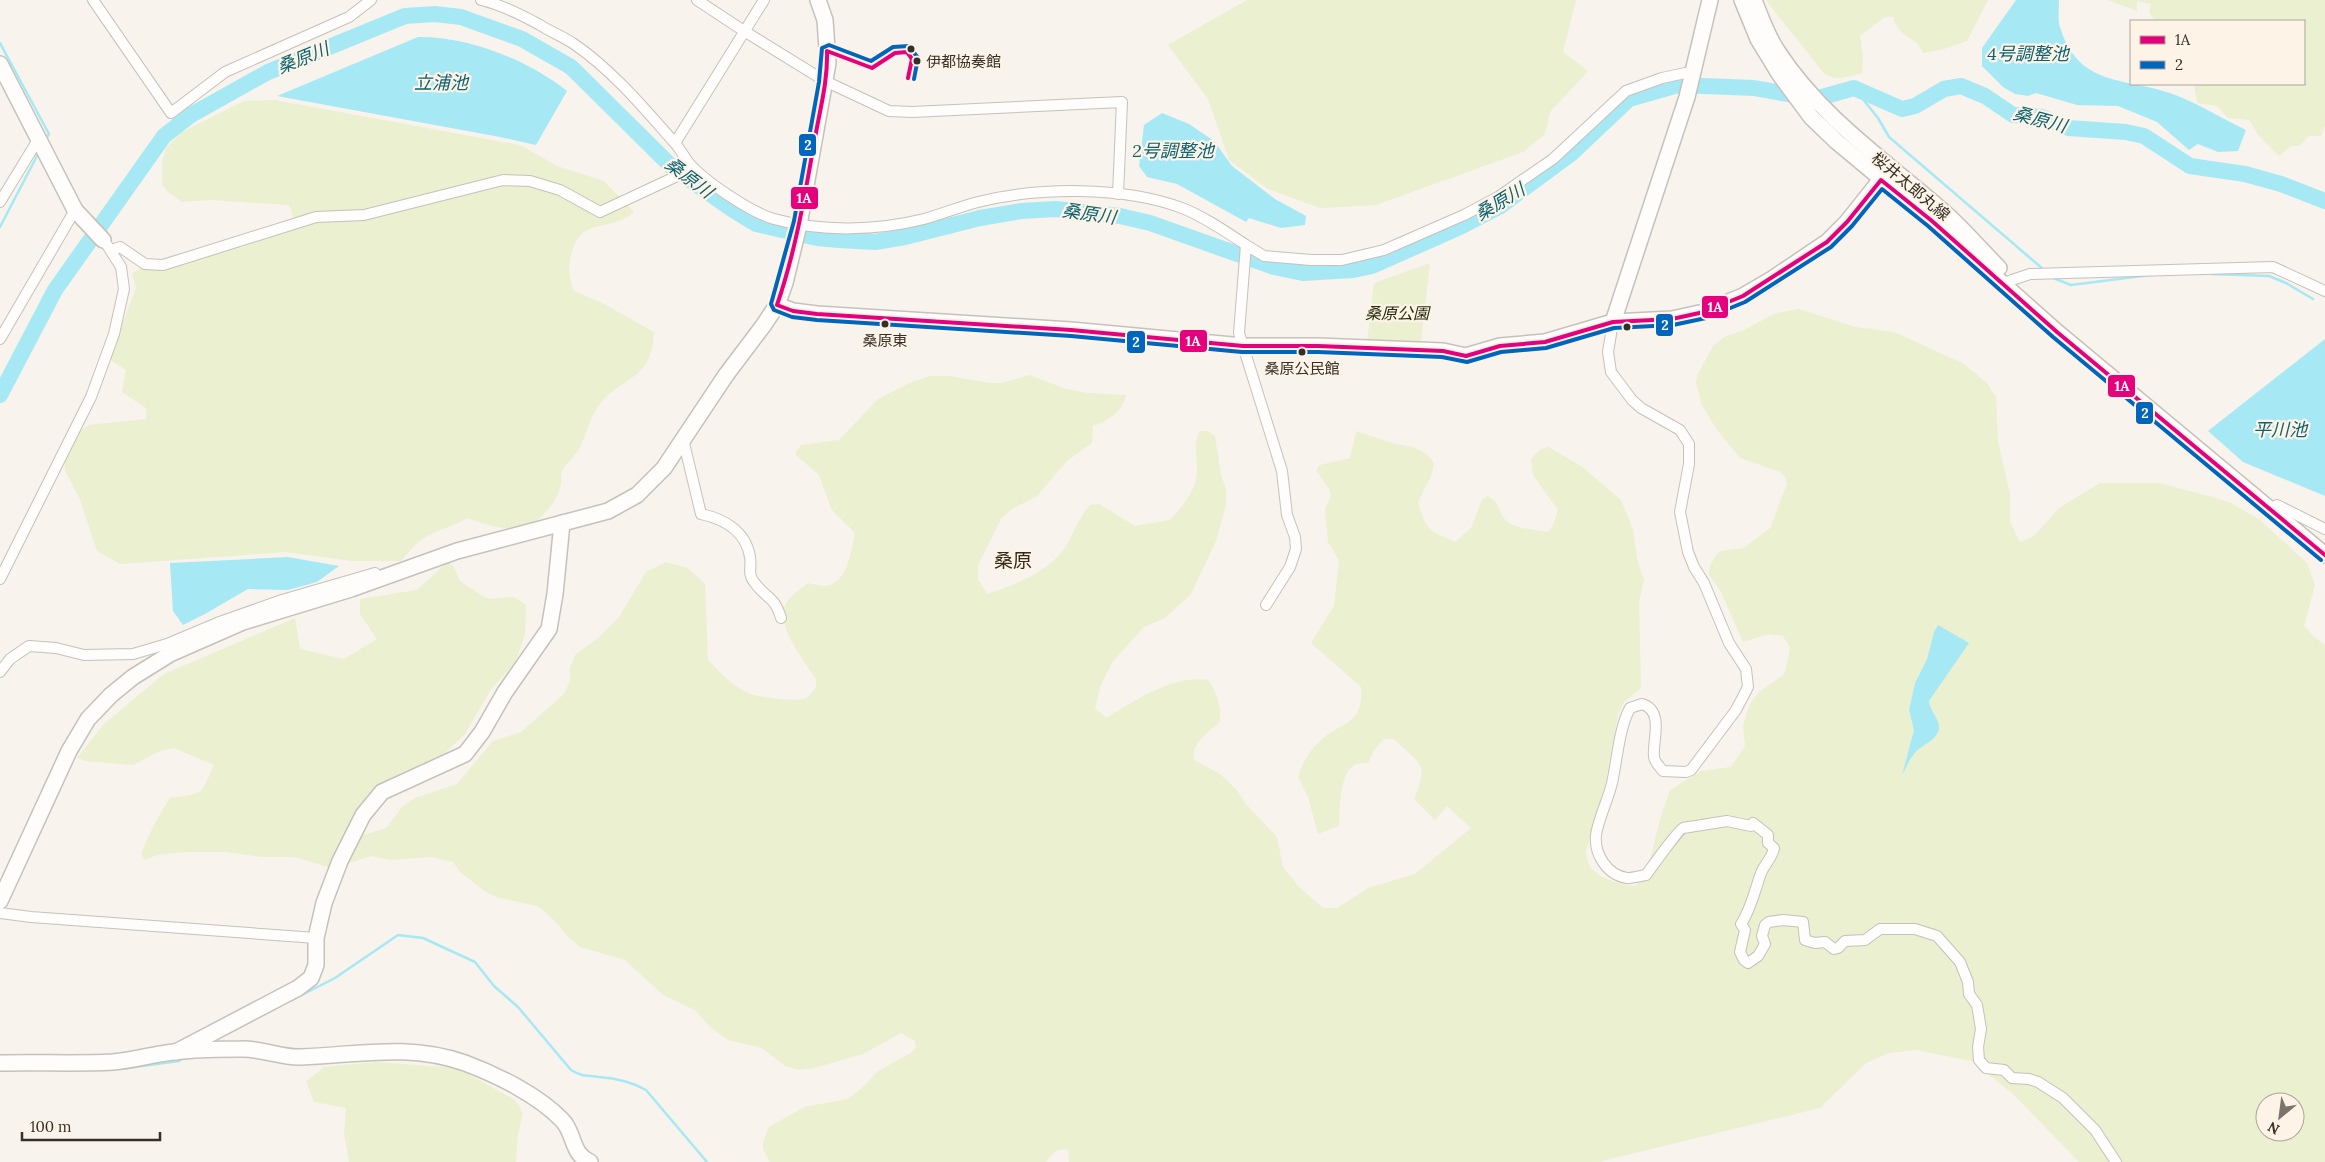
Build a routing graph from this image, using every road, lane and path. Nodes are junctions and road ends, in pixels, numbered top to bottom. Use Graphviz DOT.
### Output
graph roads {
  1 [pos="93,0"];
  2 [pos="481,0"];
  3 [pos="697,0"];
  4 [pos="764,0"];
  5 [pos="818,0"];
  6 [pos="1710,0"];
  7 [pos="1742,0"];
  8 [pos="1754,0"];
  9 [pos="367,1"];
  10 [pos="744,31"];
  11 [pos="0,64"];
  12 [pos="1691,76"];
  13 [pos="825,81"];
  14 [pos="675,143"];
  15 [pos="43,144"];
  16 [pos="690,163"];
  17 [pos="1886,174"];
  18 [pos="1118,194"];
  19 [pos="0,202"];
  20 [pos="75,210"];
  21 [pos="799,225"];
  22 [pos="108,245"];
  23 [pos="1245,248"];
  24 [pos="2006,281"];
  25 [pos="2325,291"];
  26 [pos="777,305"];
  27 [pos="1613,322"];
  28 [pos="0,339"];
  29 [pos="1243,346"];
  30 [pos="683,439"];
  31 [pos="2271,509"];
  32 [pos="562,522"];
  33 [pos="2325,529"];
  34 [pos="2325,555"];
  35 [pos="433,559"];
  36 [pos="0,579"];
  37 [pos="1266,605"];
  38 [pos="781,618"];
  39 [pos="0,672"];
  40 [pos="0,901"];
  41 [pos="0,912"];
  42 [pos="316,938"];
  43 [pos="180,1051"];
  44 [pos="0,1063"];
  45 [pos="590,1162"];
  46 [pos="2116,1162"];
  1 -- 9 [label="street"];
  2 -- 14 [label="street"];
  3 -- 10 [label="street"];
  4 -- 10 [label="street"];
  5 -- 13 [label="street"];
  6 -- 12 [label="street"];
  7 -- 17 [label="street, 桜井太郎丸線"];
  8 -- 17 [label="street, 桜井太郎丸線"];
  10 -- 13 [label="street"];
  10 -- 14 [label="street"];
  11 -- 15 [label="street"];
  12 -- 23 [label="street"];
  12 -- 27 [label="street"];
  13 -- 18 [label="street"];
  13 -- 21 [label="street"];
  14 -- 16 [label="street"];
  15 -- 19 [label="street"];
  15 -- 20 [label="street"];
  16 -- 21 [label="street"];
  16 -- 22 [label="street"];
  17 -- 24 [label="street, 桜井太郎丸線"];
  17 -- 27 [label="street"];
  18 -- 21 [label="street"];
  18 -- 23 [label="street"];
  20 -- 22 [label="street"];
  20 -- 28 [label="street"];
  21 -- 26 [label="street"];
  22 -- 36 [label="street"];
  23 -- 29 [label="street"];
  24 -- 25 [label="street"];
  24 -- 31 [label="street, 桜井太郎丸線"];
  26 -- 29 [label="street"];
  26 -- 30 [label="street"];
  27 -- 29 [label="street"];
  27 -- 46 [label="street"];
  29 -- 37 [label="street"];
  30 -- 32 [label="street"];
  30 -- 38 [label="street"];
  31 -- 33 [label="street"];
  31 -- 34 [label="street, 桜井太郎丸線"];
  32 -- 35 [label="street"];
  32 -- 42 [label="street"];
  35 -- 39 [label="street"];
  35 -- 40 [label="street"];
  41 -- 42 [label="street"];
  42 -- 43 [label="street"];
  43 -- 44 [label="street"];
  43 -- 45 [label="street"];
}
